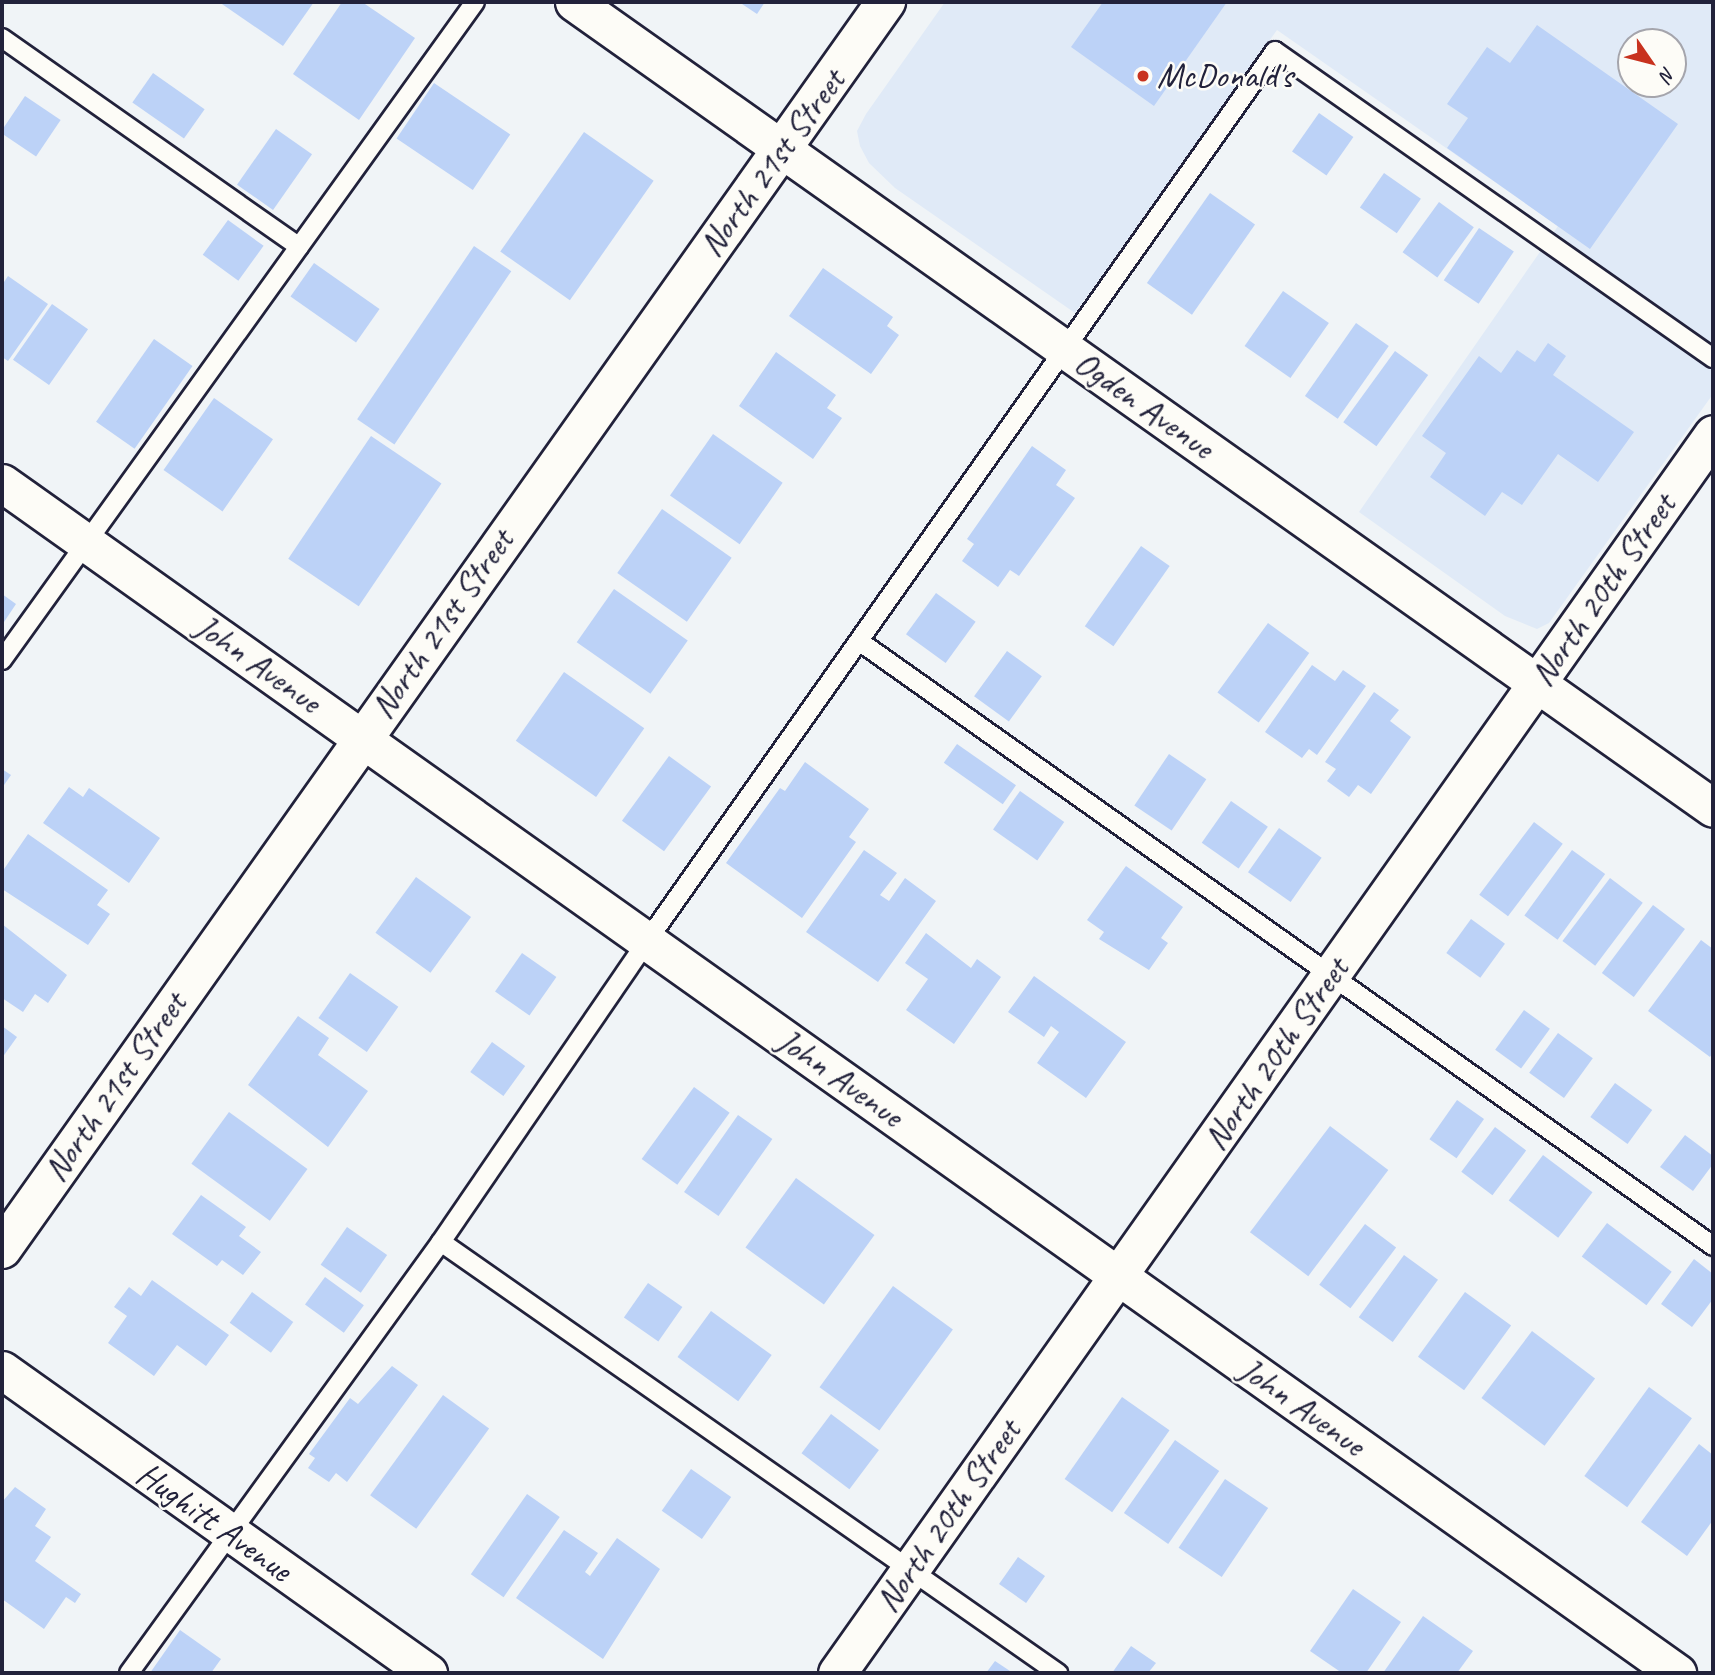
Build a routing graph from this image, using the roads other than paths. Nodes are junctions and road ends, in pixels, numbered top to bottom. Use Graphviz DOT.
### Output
graph roads {
  1 [pos="475,2"];
  2 [pos="574,2"];
  3 [pos="887,2"];
  4 [pos="2,38"];
  5 [pos="782,149"];
  6 [pos="299,247"];
  7 [pos="1066,349"];
  8 [pos="1713,358"];
  9 [pos="1713,434"];
  10 [pos="2,483"];
  11 [pos="85,542"];
  12 [pos="859,641"];
  13 [pos="2,660"];
  14 [pos="1537,683"];
  15 [pos="362,737"];
  16 [pos="1713,808"];
  17 [pos="647,941"];
  18 [pos="1331,976"];
  19 [pos="441,1242"];
  20 [pos="1713,1246"];
  21 [pos="2,1249"];
  22 [pos="1118,1276"];
  23 [pos="2,1370"];
  24 [pos="228,1533"];
  25 [pos="910,1570"];
  26 [pos="129,1673"];
  27 [pos="428,1673"];
  28 [pos="837,1673"];
  29 [pos="1058,1673"];
  30 [pos="1677,1673"];
  1 -- 6 [label="lane"];
  2 -- 5 [label="street, Ogden Avenue"];
  3 -- 5 [label="street, North 21st Street"];
  4 -- 6 [label="lane"];
  5 -- 7 [label="street, Ogden Avenue"];
  5 -- 15 [label="street, North 21st Street"];
  6 -- 11 [label="lane"];
  7 -- 8 [label="lane"];
  7 -- 12 [label="lane"];
  7 -- 14 [label="street, Ogden Avenue"];
  9 -- 14 [label="street, North 20th Street"];
  10 -- 11 [label="street, John Avenue"];
  11 -- 13 [label="lane"];
  11 -- 15 [label="street, John Avenue"];
  12 -- 17 [label="lane"];
  12 -- 18 [label="lane"];
  14 -- 16 [label="street, Ogden Avenue"];
  14 -- 18 [label="street, North 20th Street"];
  15 -- 17 [label="street, John Avenue"];
  15 -- 21 [label="street, North 21st Street"];
  17 -- 19 [label="lane"];
  17 -- 22 [label="street, John Avenue"];
  18 -- 20 [label="lane"];
  18 -- 22 [label="street, North 20th Street"];
  19 -- 24 [label="lane"];
  19 -- 25 [label="lane"];
  22 -- 25 [label="street, North 20th Street"];
  22 -- 30 [label="street, John Avenue"];
  23 -- 24 [label="street, Hughitt Avenue"];
  24 -- 26 [label="lane"];
  24 -- 27 [label="street, Hughitt Avenue"];
  25 -- 28 [label="street, North 20th Street"];
  25 -- 29 [label="lane"];
}
